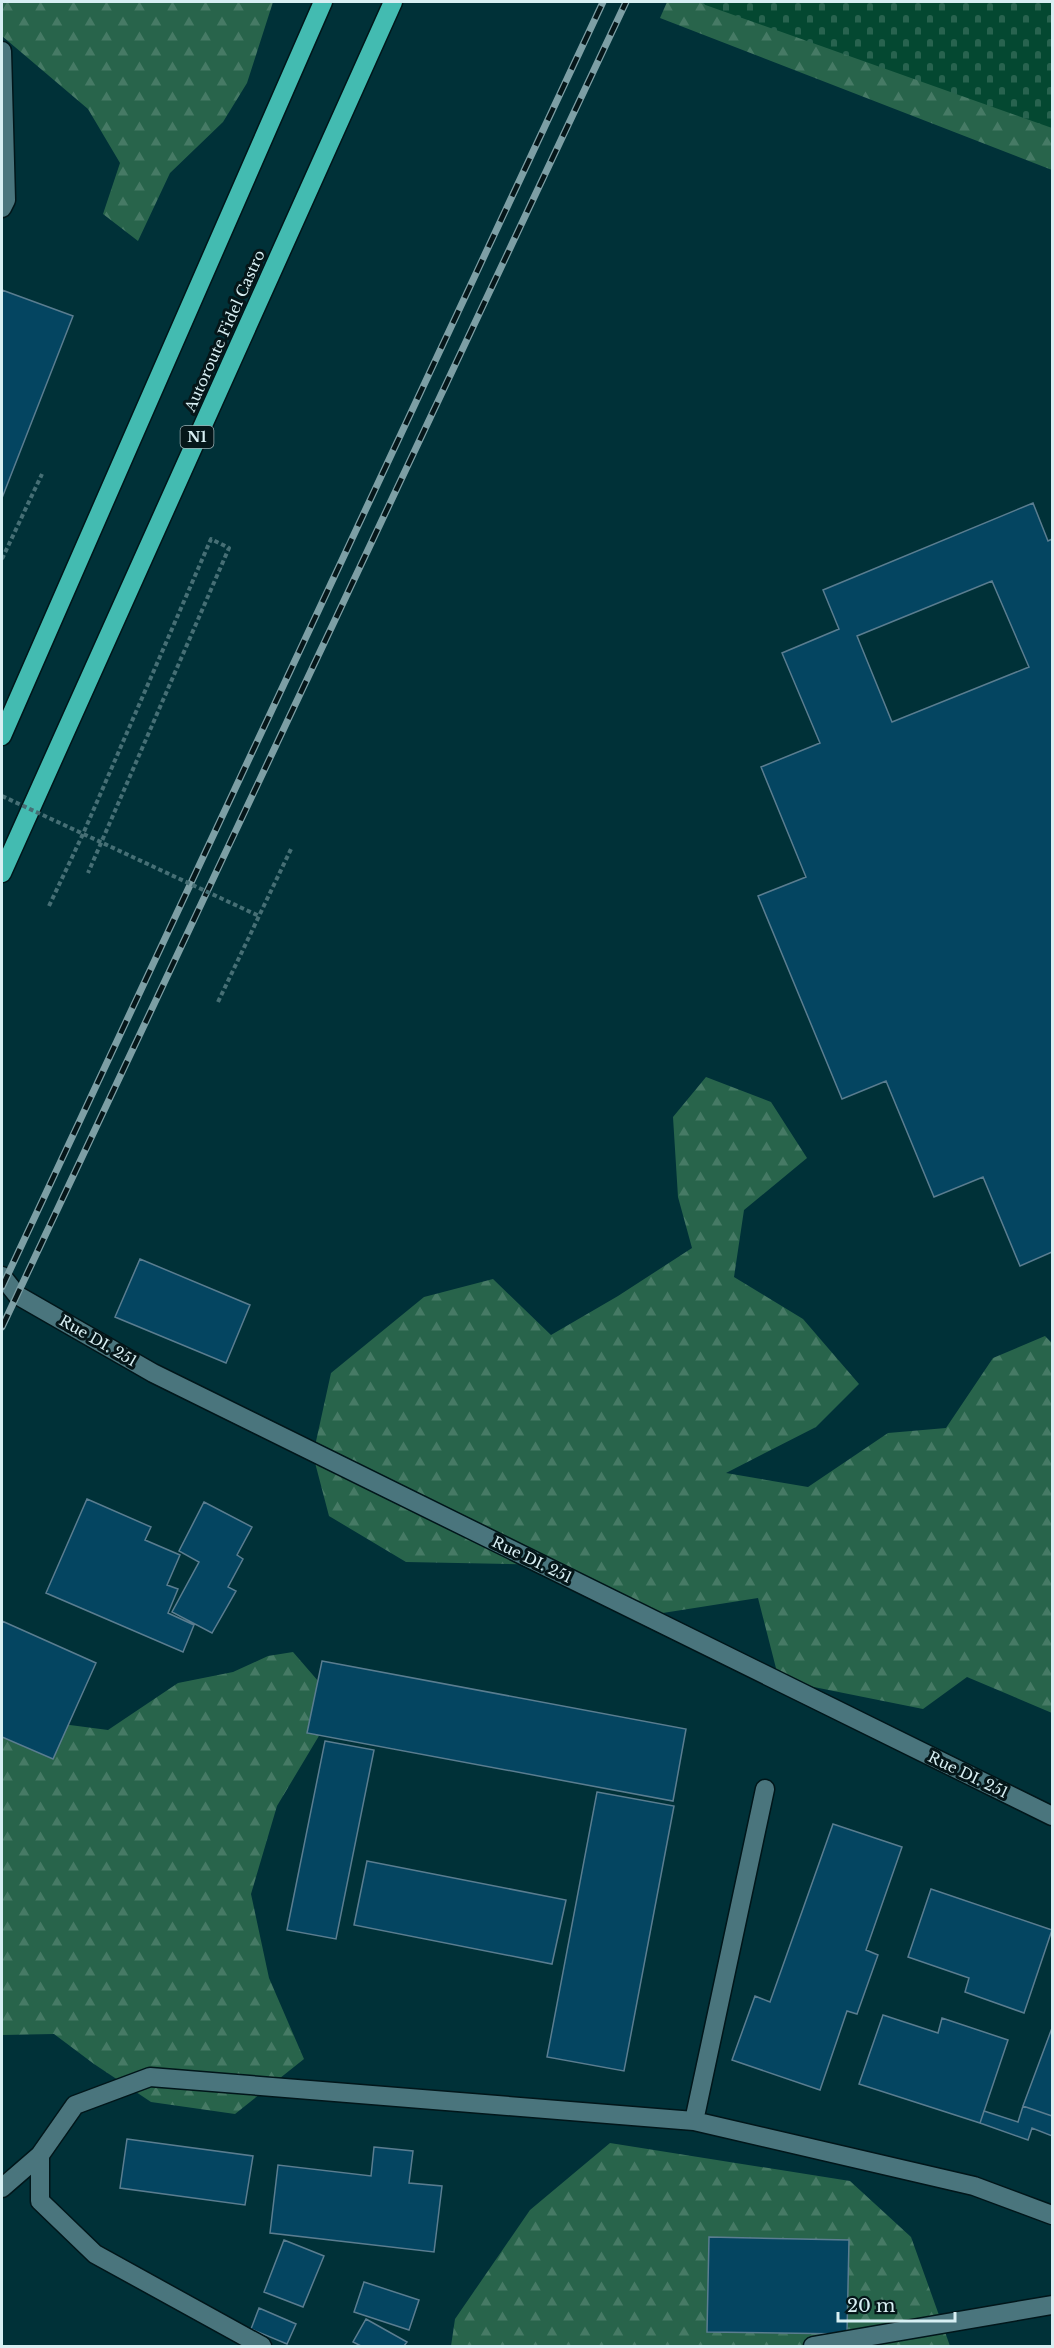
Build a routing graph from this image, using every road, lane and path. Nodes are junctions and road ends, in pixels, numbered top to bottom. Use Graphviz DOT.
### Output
graph roads {
  1 [pos="323,2"];
  2 [pos="393,2"];
  3 [pos="2,51"];
  4 [pos="2,208"];
  5 [pos="42,474"];
  6 [pos="2,559"];
  7 [pos="2,736"];
  8 [pos="2,796"];
  9 [pos="83,834"];
  10 [pos="291,849"];
  11 [pos="2,873"];
  12 [pos="88,873"];
  13 [pos="49,906"];
  14 [pos="259,916"];
  15 [pos="218,1002"];
  16 [pos="2,1276"];
  17 [pos="9,1296"];
  18 [pos="765,1789"];
  19 [pos="1053,1816"];
  20 [pos="694,2121"];
  21 [pos="39,2155"];
  22 [pos="2,2188"];
  23 [pos="1053,2215"];
  24 [pos="1053,2304"];
  25 [pos="262,2346"];
  26 [pos="813,2346"];
  1 -- 7 [label="highway"];
  2 -- 11 [label="highway, Autoroute Fidel Castro / N1"];
  3 -- 4 [label="main road"];
  5 -- 6 [label="path"];
  8 -- 9 [label="path, bridge"];
  9 -- 12 [label="path"];
  9 -- 13 [label="path"];
  9 -- 14 [label="path, bridge"];
  10 -- 14 [label="path"];
  14 -- 15 [label="path"];
  16 -- 17 [label="main road"];
  17 -- 19 [label="main road, Rue DI. 251"];
  18 -- 20 [label="main road"];
  20 -- 21 [label="main road"];
  20 -- 23 [label="main road"];
  21 -- 22 [label="main road"];
  21 -- 25 [label="main road"];
  24 -- 26 [label="main road"];
}
